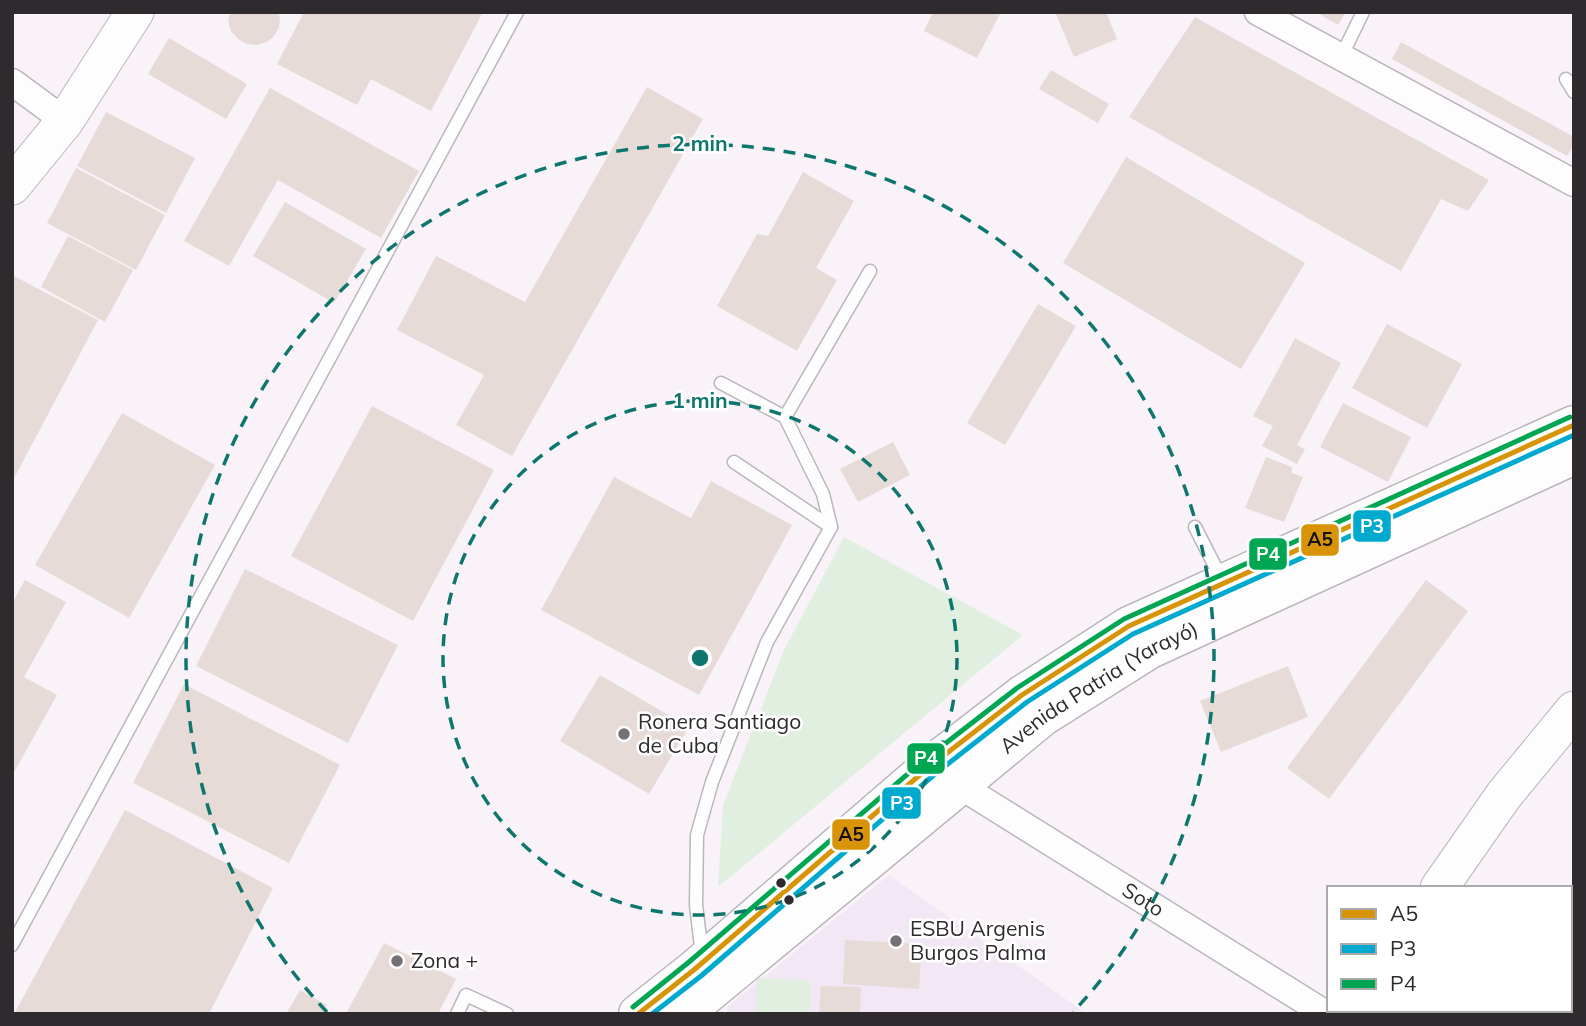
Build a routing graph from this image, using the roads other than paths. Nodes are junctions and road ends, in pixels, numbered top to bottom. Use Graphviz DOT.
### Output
graph roads {
  1 [pos="135,12"];
  2 [pos="517,12"];
  3 [pos="1258,12"];
  4 [pos="1363,12"];
  5 [pos="1341,57"];
  6 [pos="1566,79"];
  7 [pos="12,82"];
  8 [pos="1574,92"];
  9 [pos="65,121"];
  10 [pos="1574,183"];
  11 [pos="12,186"];
  12 [pos="870,271"];
  13 [pos="721,383"];
  14 [pos="785,417"];
  15 [pos="1574,425"];
  16 [pos="1574,455"];
  17 [pos="734,462"];
  18 [pos="831,527"];
  19 [pos="1195,527"];
  20 [pos="1223,582"];
  21 [pos="1574,710"];
  22 [pos="959,785"];
  23 [pos="1439,886"];
  24 [pos="12,945"];
  25 [pos="697,997"];
  26 [pos="457,1014"];
  27 [pos="507,1014"];
  28 [pos="638,1014"];
  29 [pos="1326,1014"];
  1 -- 9 [label="street"];
  2 -- 24 [label="lane"];
  3 -- 5 [label="street"];
  4 -- 5 [label="lane"];
  5 -- 10 [label="street"];
  6 -- 8 [label="lane"];
  7 -- 9 [label="street"];
  9 -- 11 [label="street"];
  12 -- 14 [label="lane"];
  13 -- 14 [label="lane"];
  14 -- 18 [label="lane"];
  15 -- 20 [label="main road, Avenida Patria (Yarayó)"];
  16 -- 22 [label="main road, Avenida Patria (Yarayó)"];
  17 -- 18 [label="lane"];
  18 -- 25 [label="lane"];
  19 -- 20 [label="lane"];
  20 -- 25 [label="main road, Avenida Patria (Yarayó)"];
  21 -- 23 [label="street"];
  22 -- 25 [label="main road, Avenida Patria (Yarayó)"];
  22 -- 29 [label="street, Soto"];
  25 -- 28 [label="main road, Avenida Patria (Yarayó)"];
  26 -- 27 [label="lane"];
}
